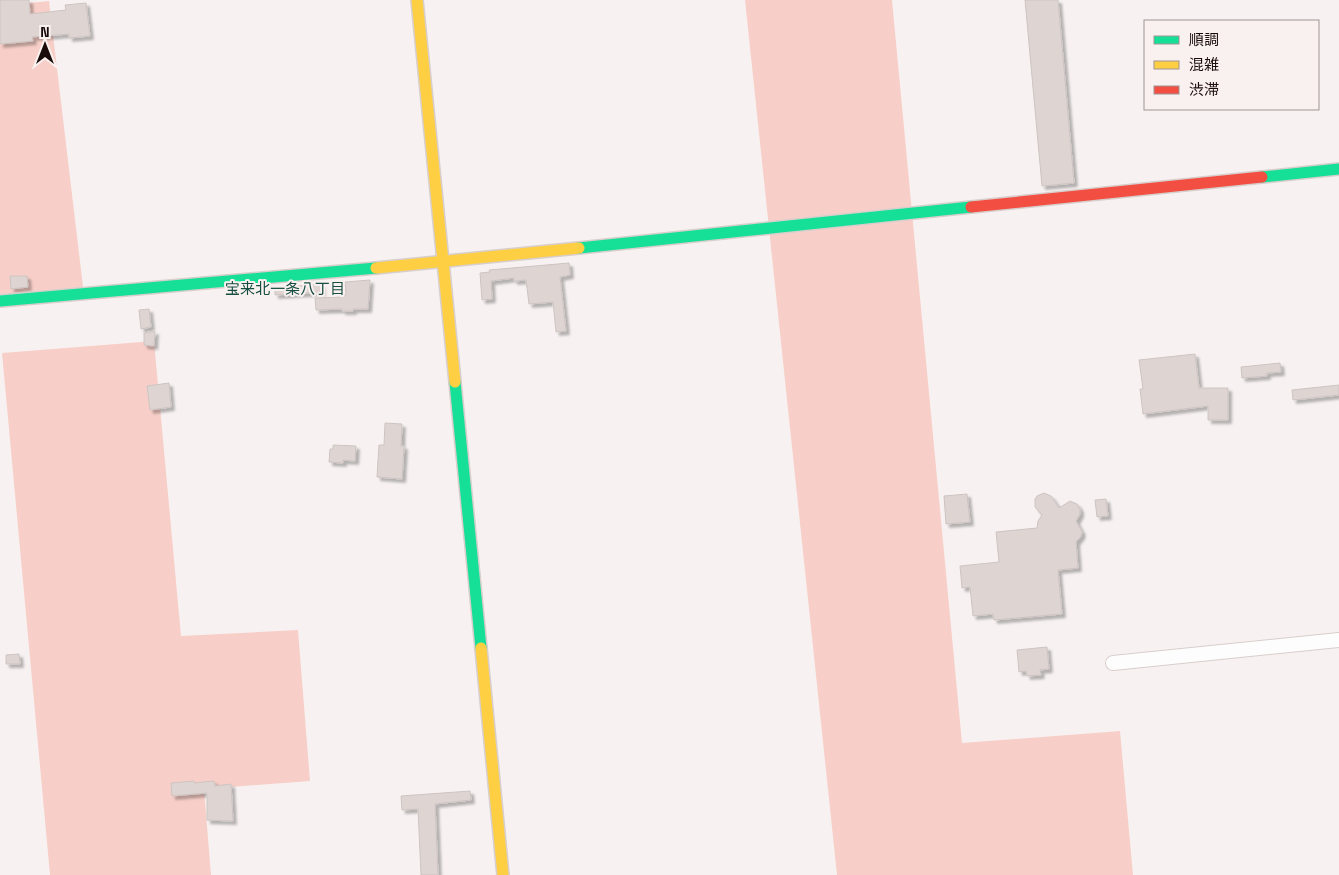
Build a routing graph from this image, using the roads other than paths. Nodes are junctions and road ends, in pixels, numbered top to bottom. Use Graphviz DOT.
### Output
graph roads {
  1 [pos="417,0"];
  2 [pos="1339,169"];
  3 [pos="443,262"];
  4 [pos="0,301"];
  5 [pos="1339,640"];
  6 [pos="1113,662"];
  7 [pos="503,875"];
  1 -- 3 [label="street"];
  2 -- 3 [label="street"];
  3 -- 4 [label="street"];
  3 -- 7 [label="street"];
  5 -- 6 [label="street"];
}
